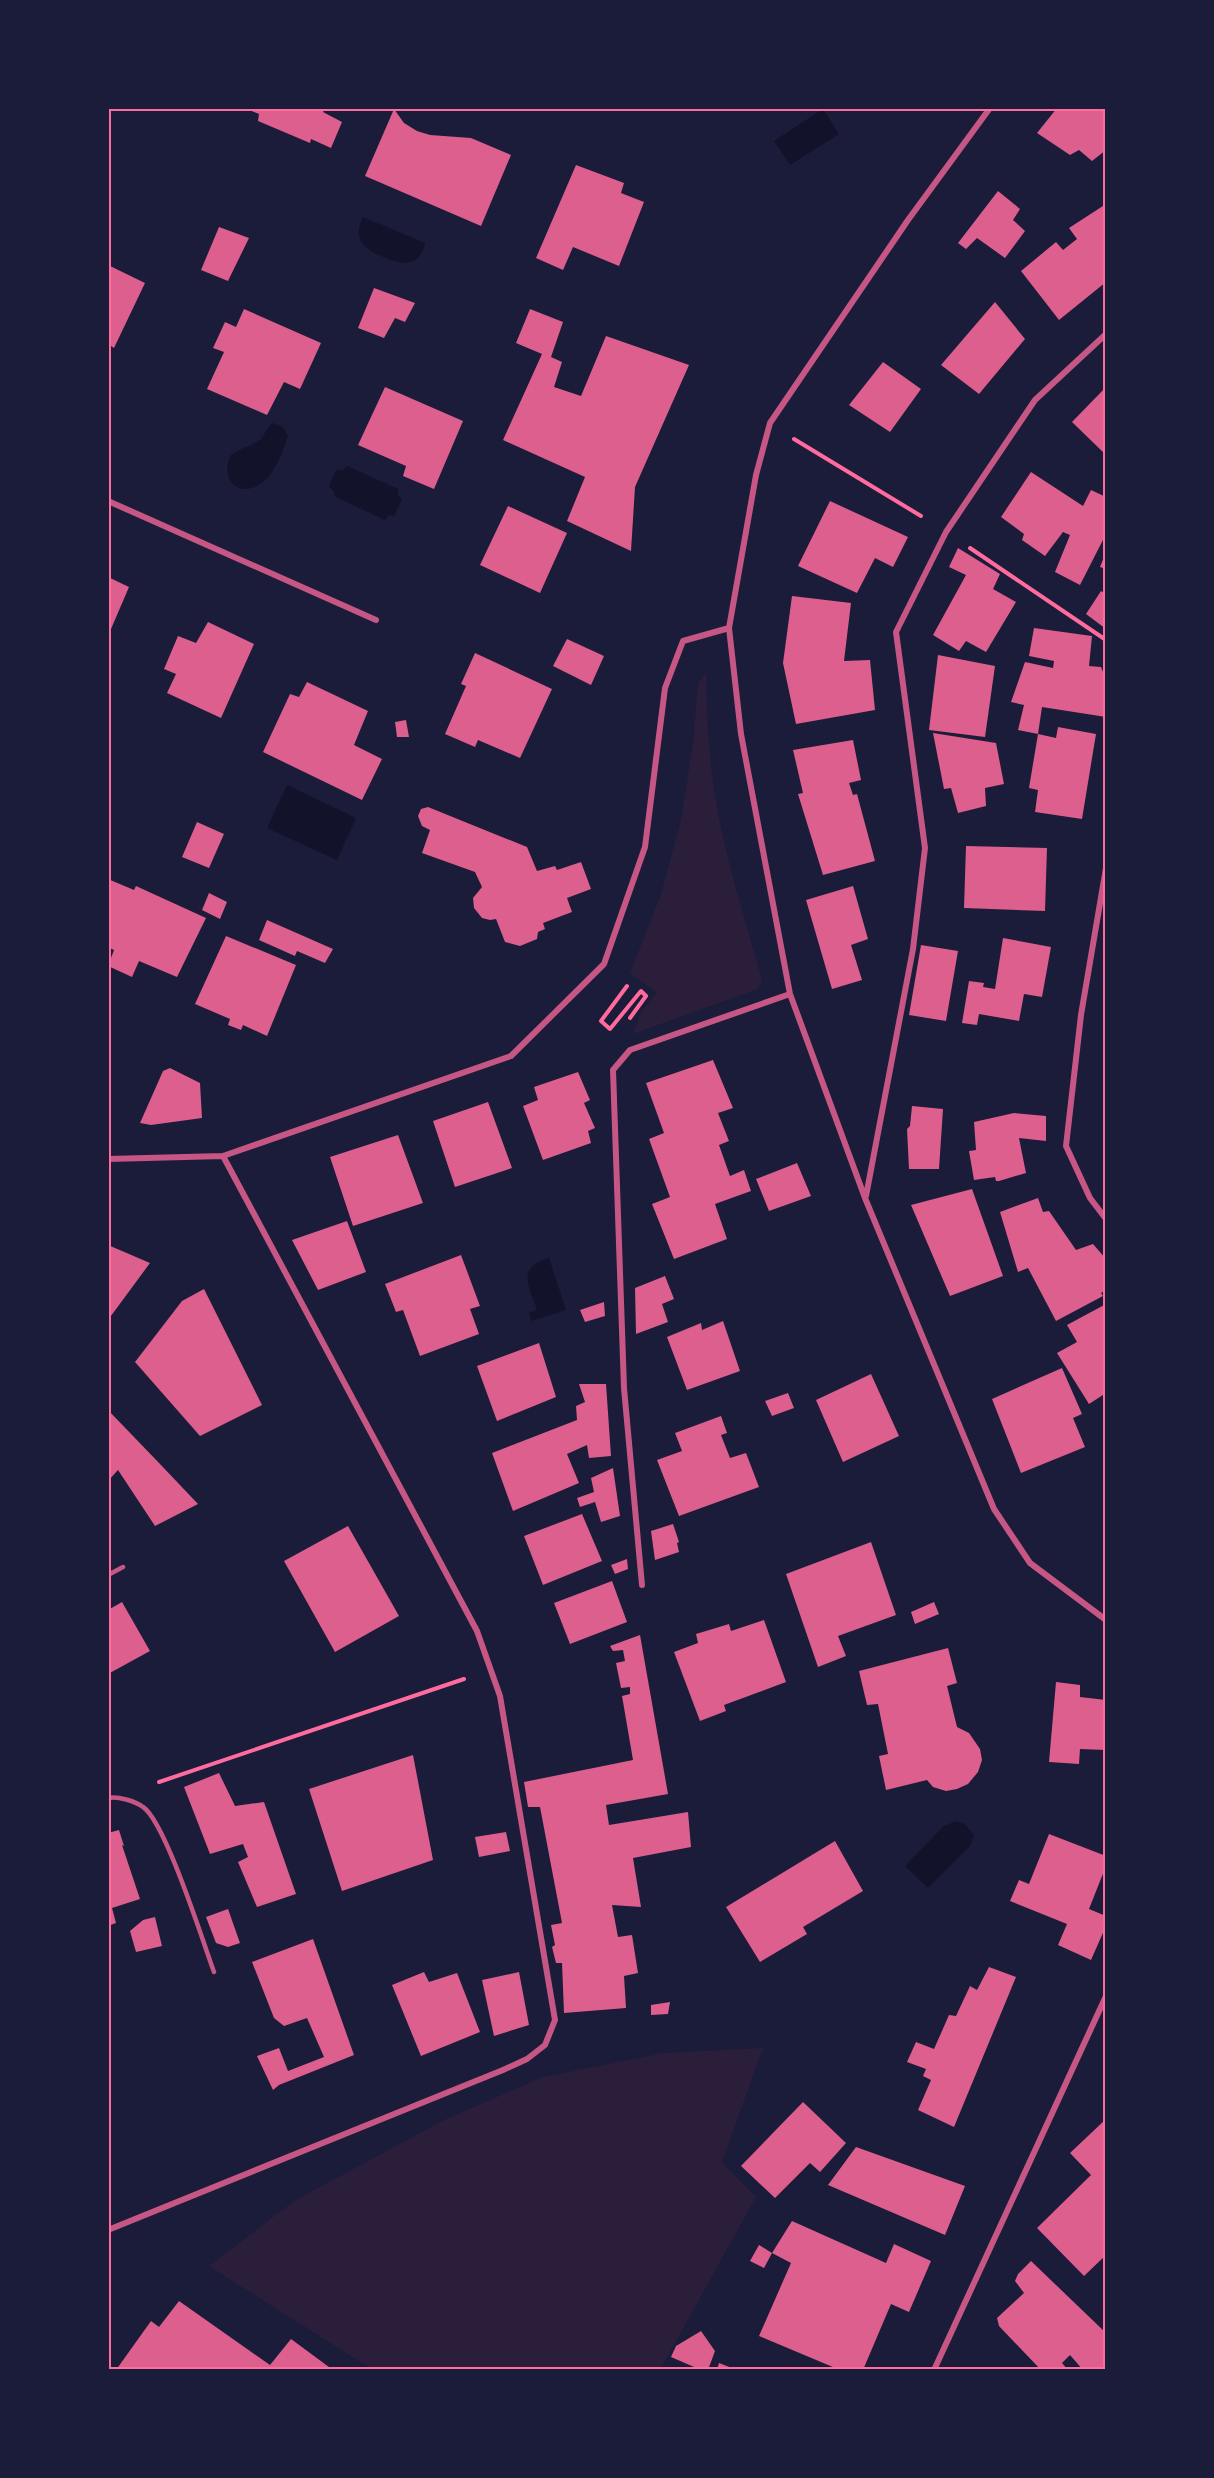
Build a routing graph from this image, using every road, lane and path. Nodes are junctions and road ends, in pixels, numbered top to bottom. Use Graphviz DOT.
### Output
graph roads {
  1 [pos="990,108"];
  2 [pos="1106,334"];
  3 [pos="770,423"];
  4 [pos="108,501"];
  5 [pos="946,532"];
  6 [pos="376,620"];
  7 [pos="729,628"];
  8 [pos="1106,640"];
  9 [pos="1106,868"];
  10 [pos="604,964"];
  11 [pos="790,993"];
  12 [pos="630,1050"];
  13 [pos="223,1156"];
  14 [pos="108,1159"];
  15 [pos="865,1198"];
  16 [pos="1106,1219"];
  17 [pos="123,1567"];
  18 [pos="108,1575"];
  19 [pos="642,1585"];
  20 [pos="1106,1620"];
  21 [pos="492,1670"];
  22 [pos="116,1797"];
  23 [pos="108,1798"];
  24 [pos="214,1972"];
  25 [pos="1106,1996"];
  26 [pos="108,2230"];
  27 [pos="934,2370"];
  1 -- 3 [label="street"];
  2 -- 5 [label="street"];
  3 -- 5 [label="path"];
  3 -- 7 [label="street"];
  4 -- 6 [label="street"];
  5 -- 8 [label="path"];
  5 -- 15 [label="street"];
  7 -- 10 [label="street"];
  7 -- 11 [label="street"];
  9 -- 16 [label="street"];
  10 -- 12 [label="path"];
  10 -- 13 [label="street"];
  11 -- 12 [label="street"];
  11 -- 15 [label="street"];
  12 -- 19 [label="street"];
  13 -- 14 [label="street"];
  13 -- 21 [label="street"];
  15 -- 20 [label="street"];
  17 -- 18 [label="lane"];
  21 -- 22 [label="path"];
  21 -- 26 [label="street"];
  22 -- 23 [label="lane"];
  22 -- 24 [label="lane"];
  25 -- 27 [label="street"];
}
